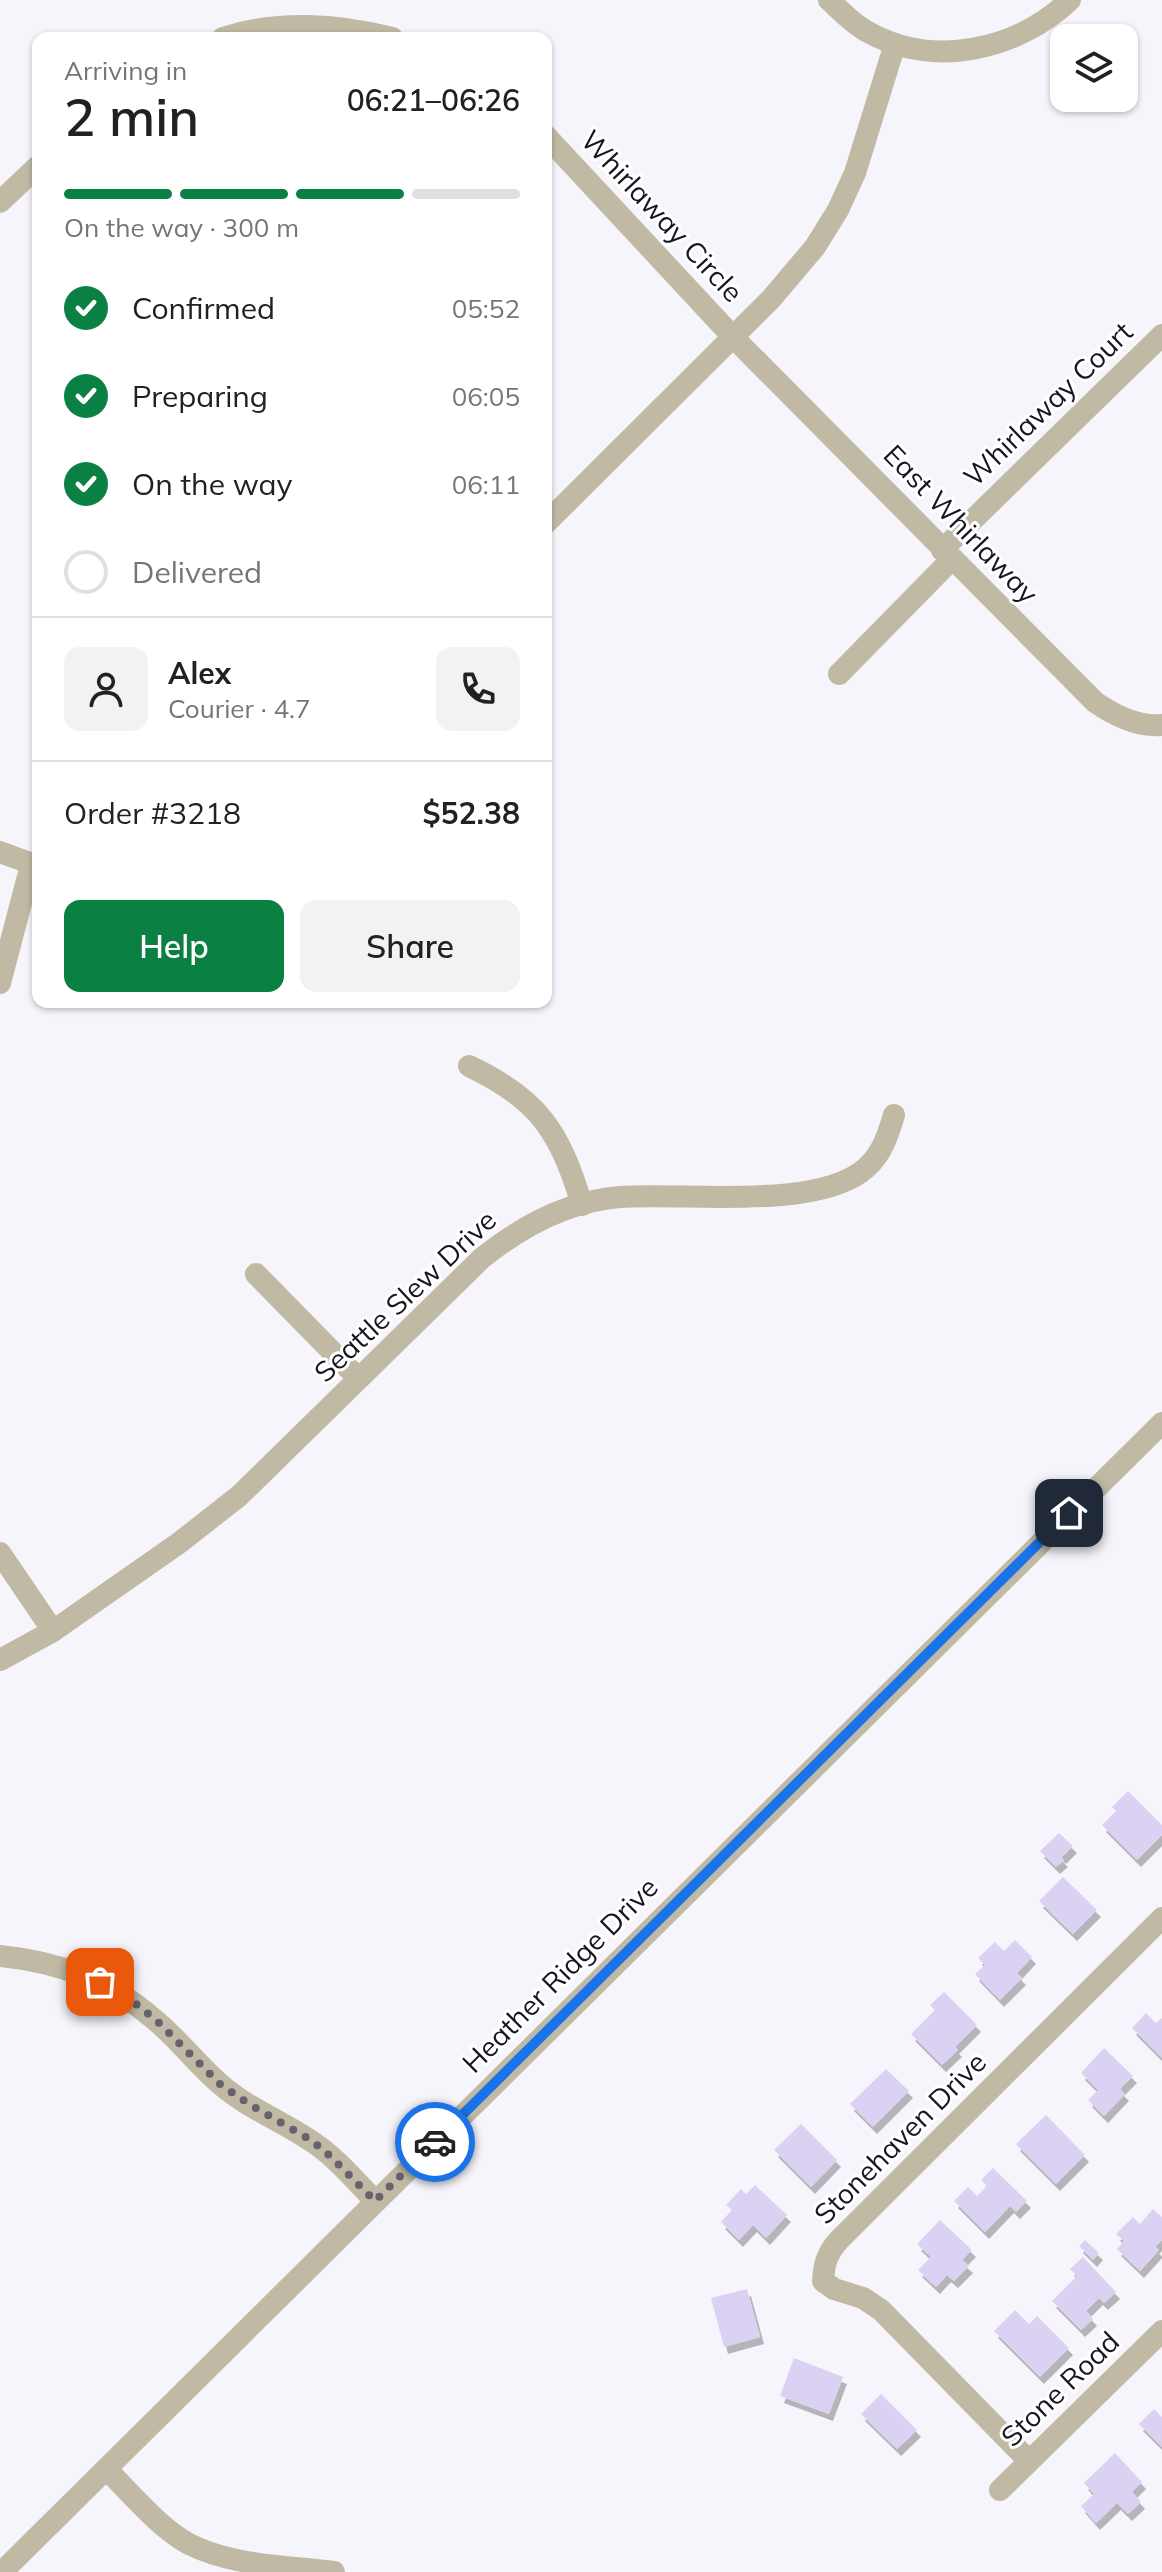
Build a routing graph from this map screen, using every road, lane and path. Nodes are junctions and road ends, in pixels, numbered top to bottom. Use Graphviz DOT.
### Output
graph roads {
  1 [pos="829,0"];
  2 [pos="1070,0"];
  3 [pos="248,32"];
  4 [pos="360,32"];
  5 [pos="895,44"];
  6 [pos="552,142"];
  7 [pos="32,172"];
  8 [pos="0,202"];
  9 [pos="1162,335"];
  10 [pos="733,337"];
  11 [pos="552,517"];
  12 [pos="946,555"];
  13 [pos="839,674"];
  14 [pos="1162,725"];
  15 [pos="0,852"];
  16 [pos="32,864"];
  17 [pos="32,875"];
  18 [pos="0,983"];
  19 [pos="469,1066"];
  20 [pos="894,1115"];
  21 [pos="582,1205"];
  22 [pos="256,1274"];
  23 [pos="358,1378"];
  24 [pos="1162,1423"];
  25 [pos="0,1553"];
  26 [pos="53,1631"];
  27 [pos="0,1660"];
  28 [pos="1162,1918"];
  29 [pos="0,1956"];
  30 [pos="375,2201"];
  31 [pos="1162,2331"];
  32 [pos="1029,2461"];
  33 [pos="106,2469"];
  34 [pos="1000,2490"];
  35 [pos="2,2572"];
  36 [pos="334,2572"];
  1 -- 5 [label="street"];
  2 -- 5 [label="street"];
  3 -- 4 [label="street"];
  5 -- 10 [label="street, Whirlaway Circle"];
  6 -- 10 [label="street, Whirlaway Circle"];
  7 -- 8 [label="street"];
  9 -- 12 [label="street, Whirlaway Court"];
  10 -- 11 [label="street, Whirlaway Circle"];
  10 -- 12 [label="street, East Whirlaway"];
  12 -- 13 [label="street, Whirlaway Court"];
  12 -- 14 [label="street, East Whirlaway"];
  15 -- 16 [label="street"];
  17 -- 18 [label="street"];
  19 -- 21 [label="street"];
  20 -- 21 [label="street, Seattle Slew Drive"];
  21 -- 23 [label="street, Seattle Slew Drive"];
  22 -- 23 [label="street"];
  23 -- 26 [label="street, Seattle Slew Drive"];
  24 -- 30 [label="street, Heather Ridge Drive"];
  25 -- 26 [label="street"];
  26 -- 27 [label="street, Seattle Slew Drive"];
  28 -- 32 [label="street, Stonehaven Drive"];
  29 -- 30 [label="street"];
  30 -- 33 [label="street, Heather Ridge Drive"];
  31 -- 32 [label="street, Stone Road"];
  32 -- 34 [label="street, Stone Road"];
  33 -- 35 [label="street, Heather Ridge Drive"];
  33 -- 36 [label="street"];
}
